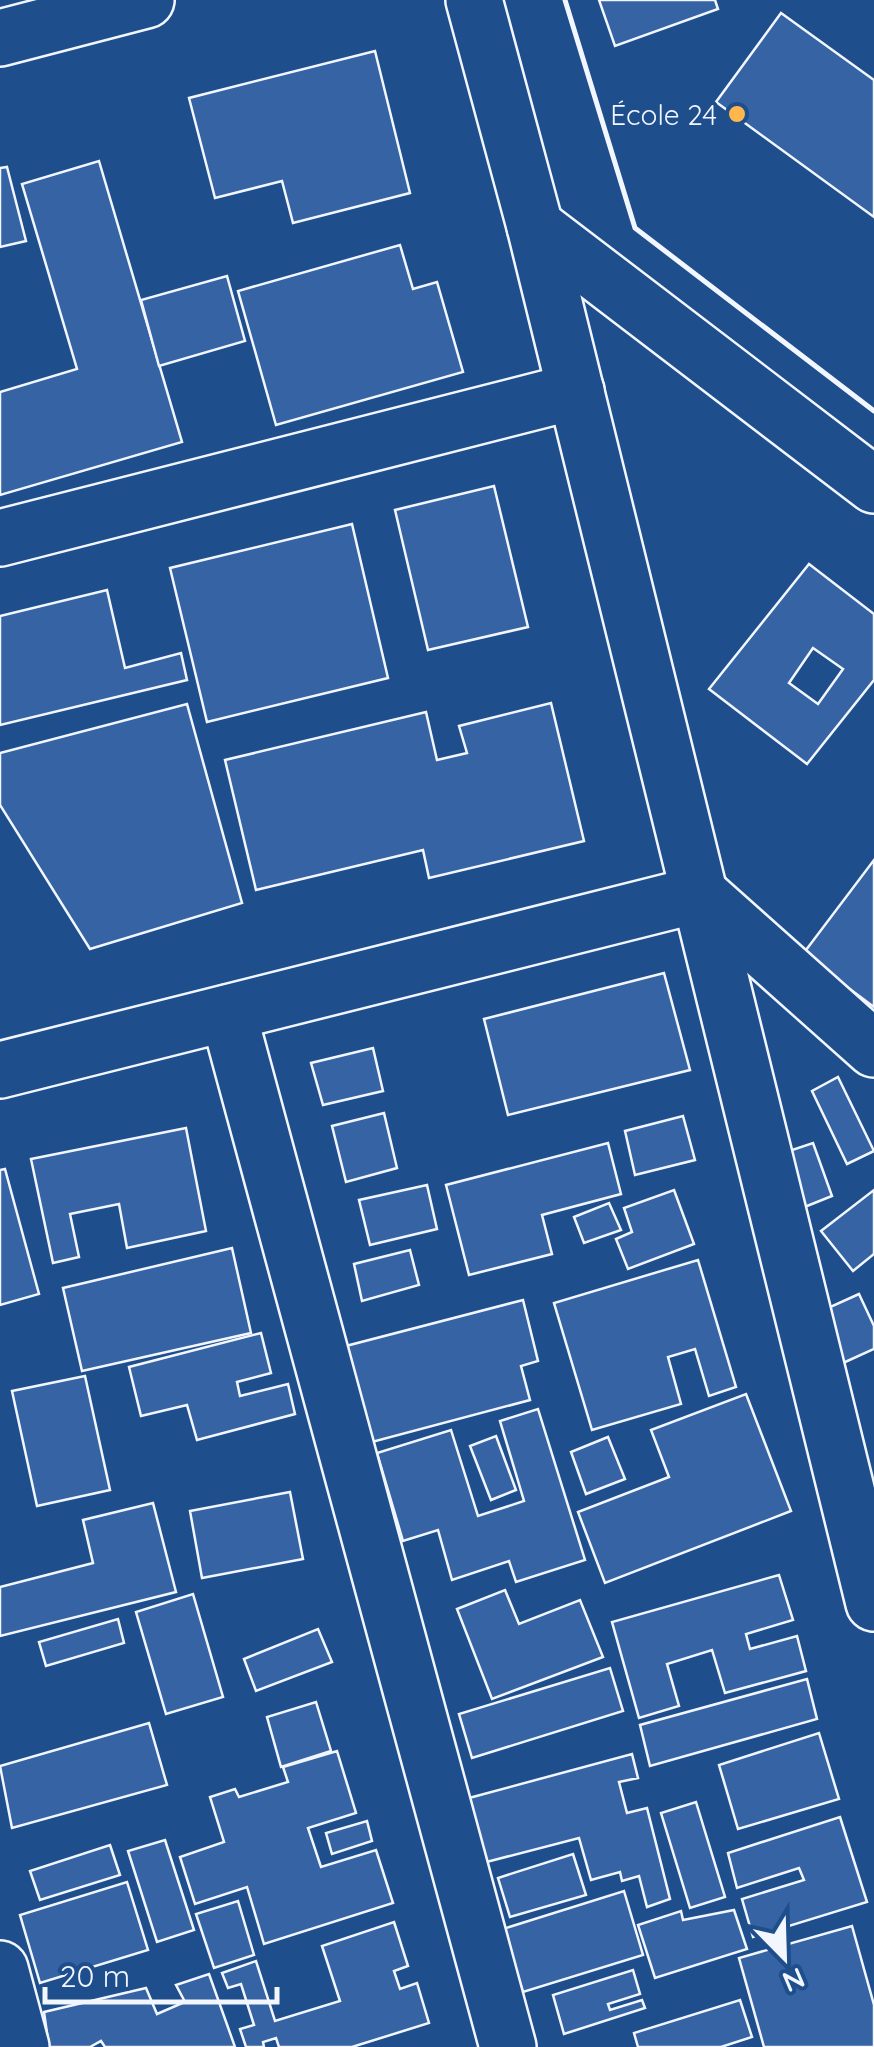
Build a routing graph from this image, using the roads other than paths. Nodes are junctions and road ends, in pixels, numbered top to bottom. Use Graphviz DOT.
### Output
graph roads {
  1 [pos="146,0"];
  2 [pos="474,0"];
  3 [pos="0,38"];
  4 [pos="536,226"];
  5 [pos="576,391"];
  6 [pos="874,484"];
  7 [pos="0,538"];
  8 [pos="700,894"];
  9 [pos="228,1013"];
  10 [pos="874,1049"];
  11 [pos="0,1070"];
  12 [pos="874,1602"];
  13 [pos="0,1968"];
  14 [pos="21,2047"];
  15 [pos="508,2047"];
  1 -- 3 [label="street"];
  2 -- 4 [label="street"];
  4 -- 5 [label="street"];
  4 -- 6 [label="street"];
  5 -- 7 [label="street"];
  5 -- 8 [label="street"];
  8 -- 9 [label="street"];
  8 -- 10 [label="street"];
  8 -- 12 [label="street"];
  9 -- 11 [label="street"];
  9 -- 15 [label="street"];
  13 -- 14 [label="street"];
}
